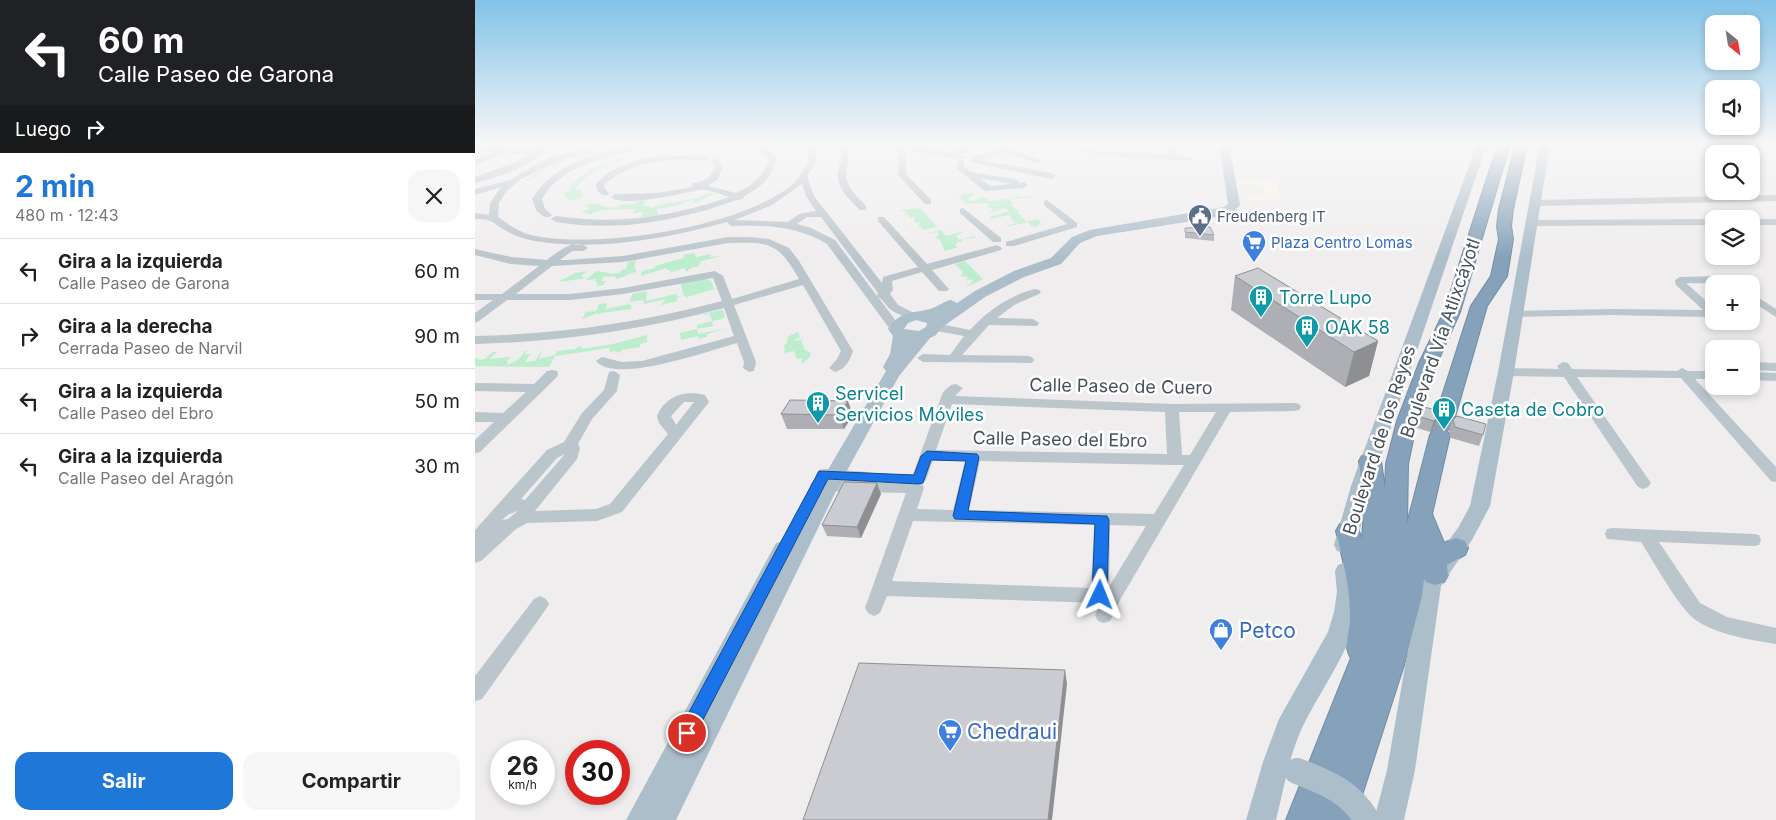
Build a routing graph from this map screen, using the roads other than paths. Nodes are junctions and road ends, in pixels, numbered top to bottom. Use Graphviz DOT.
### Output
graph roads {
  1 [pos="507,182"];
  2 [pos="513,182"];
  3 [pos="549,182"];
  4 [pos="602,182"];
  5 [pos="686,182"];
  6 [pos="706,182"];
  7 [pos="763,182"];
  8 [pos="796,182"];
  9 [pos="799,182"];
  10 [pos="802,182"];
  11 [pos="844,182"];
  12 [pos="910,182"];
  13 [pos="979,182"];
  14 [pos="1013,182"];
  15 [pos="1224,182"];
  16 [pos="1230,182"];
  17 [pos="1469,182"];
  18 [pos="1492,182"];
  19 [pos="1513,182"];
  20 [pos="1539,182"];
  21 [pos="700,186"];
  22 [pos="475,192"];
  23 [pos="605,193"];
  24 [pos="615,197"];
  25 [pos="739,197"];
  26 [pos="1776,198"];
  27 [pos="761,200"];
  28 [pos="928,202"];
  29 [pos="1047,202"];
  30 [pos="1536,203"];
  31 [pos="751,204"];
  32 [pos="863,208"];
  33 [pos="963,211"];
  34 [pos="824,214"];
  35 [pos="547,215"];
  36 [pos="475,216"];
  37 [pos="493,218"];
  38 [pos="556,219"];
  39 [pos="881,219"];
  40 [pos="1705,222"];
  41 [pos="1760,222"];
  42 [pos="1776,222"];
  43 [pos="1531,223"];
  44 [pos="792,224"];
  45 [pos="706,225"];
  46 [pos="534,238"];
  47 [pos="631,239"];
  48 [pos="1000,243"];
  49 [pos="565,248"];
  50 [pos="475,252"];
  51 [pos="1052,260"];
  52 [pos="861,262"];
  53 [pos="547,263"];
  54 [pos="923,266"];
  55 [pos="885,276"];
  56 [pos="1705,279"];
  57 [pos="806,281"];
  58 [pos="943,289"];
  59 [pos="1035,292"];
  60 [pos="475,297"];
  61 [pos="887,297"];
  62 [pos="498,298"];
  63 [pos="874,301"];
  64 [pos="729,302"];
  65 [pos="1760,302"];
  66 [pos="1705,306"];
  67 [pos="475,312"];
  68 [pos="1517,314"];
  69 [pos="1705,314"];
  70 [pos="1776,314"];
  71 [pos="475,319"];
  72 [pos="985,321"];
  73 [pos="1033,323"];
  74 [pos="927,325"];
  75 [pos="898,332"];
  76 [pos="969,336"];
  77 [pos="741,338"];
  78 [pos="475,340"];
  79 [pos="923,358"];
  80 [pos="953,358"];
  81 [pos="1028,360"];
  82 [pos="602,361"];
  83 [pos="1760,366"];
  84 [pos="1507,367"];
  85 [pos="1705,367"];
  86 [pos="1776,367"];
  87 [pos="749,368"];
  88 [pos="835,368"];
  89 [pos="1564,368"];
  90 [pos="1681,370"];
  91 [pos="552,374"];
  92 [pos="1705,374"];
  93 [pos="614,375"];
  94 [pos="1760,376"];
  95 [pos="1776,377"];
  96 [pos="475,386"];
  97 [pos="537,388"];
  98 [pos="957,388"];
  99 [pos="875,400"];
  100 [pos="947,400"];
  101 [pos="1226,407"];
  102 [pos="1294,407"];
  103 [pos="1172,408"];
  104 [pos="475,417"];
  105 [pos="506,418"];
  106 [pos="675,433"];
  107 [pos="570,445"];
  108 [pos="475,448"];
  109 [pos="927,456"];
  110 [pos="973,457"];
  111 [pos="1175,460"];
  112 [pos="1193,460"];
  113 [pos="1370,462"];
  114 [pos="1776,478"];
  115 [pos="826,480"];
  116 [pos="1643,483"];
  117 [pos="917,484"];
  118 [pos="906,515"];
  119 [pos="960,516"];
  120 [pos="511,517"];
  121 [pos="1102,520"];
  122 [pos="1159,520"];
  123 [pos="1348,531"];
  124 [pos="1613,534"];
  125 [pos="1646,536"];
  126 [pos="475,540"];
  127 [pos="1753,540"];
  128 [pos="475,556"];
  129 [pos="1434,565"];
  130 [pos="881,588"];
  131 [pos="1107,595"];
  132 [pos="1385,597"];
  133 [pos="540,604"];
  134 [pos="874,608"];
  135 [pos="1104,615"];
  136 [pos="1776,636"];
  137 [pos="1357,676"];
  138 [pos="475,692"];
  139 [pos="1288,765"];
  140 [pos="641,820"];
  141 [pos="661,820"];
  142 [pos="1261,820"];
  143 [pos="1303,820"];
  144 [pos="1337,820"];
  145 [pos="1367,820"];
  146 [pos="1389,820"];
  1 -- 22 [label="street"];
  2 -- 37 [label="street"];
  3 -- 35 [label="street"];
  4 -- 23 [label="street"];
  5 -- 21 [label="street"];
  6 -- 21 [label="street"];
  7 -- 25 [label="street"];
  8 -- 27 [label="street"];
  9 -- 45 [label="street"];
  10 -- 34 [label="street"];
  11 -- 32 [label="street"];
  12 -- 28 [label="street"];
  13 -- 14 [label="street"];
  15 -- 51 [label="main road"];
  16 -- 51 [label="main road"];
  17 -- 113 [label="main road, Boulevard de los Reyes"];
  18 -- 132 [label="highway, Boulevard Vía Atlixcáyotl"];
  19 -- 129 [label="highway, Boulevard Vía Atlixcáyotl"];
  20 -- 30 [label="main road"];
  21 -- 24 [label="street"];
  21 -- 25 [label="street"];
  25 -- 27 [label="street"];
  25 -- 31 [label="street"];
  25 -- 38 [label="street"];
  26 -- 30 [label="street"];
  27 -- 31 [label="street"];
  29 -- 48 [label="street"];
  30 -- 43 [label="main road"];
  31 -- 45 [label="street"];
  33 -- 48 [label="street"];
  34 -- 44 [label="street"];
  34 -- 52 [label="street"];
  36 -- 37 [label="street"];
  37 -- 46 [label="street"];
  39 -- 54 [label="street"];
  40 -- 43 [label="street"];
  41 -- 42 [label="street"];
  43 -- 68 [label="main road"];
  44 -- 45 [label="street"];
  44 -- 63 [label="street"];
  45 -- 47 [label="street"];
  46 -- 47 [label="street"];
  46 -- 49 [label="street"];
  47 -- 49 [label="street"];
  48 -- 54 [label="street"];
  49 -- 53 [label="street"];
  50 -- 53 [label="street"];
  51 -- 74 [label="main road"];
  52 -- 55 [label="street"];
  52 -- 61 [label="street"];
  53 -- 57 [label="street"];
  53 -- 62 [label="street"];
  54 -- 55 [label="street"];
  54 -- 58 [label="street"];
  55 -- 61 [label="street"];
  56 -- 66 [label="street"];
  57 -- 64 [label="street"];
  57 -- 88 [label="street"];
  59 -- 72 [label="street"];
  60 -- 62 [label="street"];
  61 -- 63 [label="street"];
  61 -- 74 [label="street"];
  62 -- 64 [label="street"];
  62 -- 67 [label="street"];
  62 -- 71 [label="street"];
  63 -- 75 [label="street"];
  64 -- 77 [label="street"];
  64 -- 78 [label="street"];
  65 -- 70 [label="street"];
  68 -- 69 [label="street"];
  68 -- 84 [label="main road"];
  72 -- 73 [label="street"];
  72 -- 76 [label="street"];
  74 -- 75 [label="main road"];
  74 -- 75 [label="main road"];
  74 -- 76 [label="street"];
  74 -- 99 [label="main road"];
  75 -- 99 [label="main road"];
  76 -- 80 [label="street"];
  77 -- 82 [label="street"];
  77 -- 87 [label="street"];
  79 -- 80 [label="street"];
  80 -- 81 [label="street"];
  83 -- 86 [label="street"];
  84 -- 89 [label="street"];
  84 -- 129 [label="main road"];
  85 -- 90 [label="street"];
  89 -- 90 [label="street"];
  89 -- 116 [label="street"];
  90 -- 92 [label="street"];
  90 -- 114 [label="street"];
  91 -- 97 [label="street"];
  93 -- 107 [label="street"];
  94 -- 95 [label="street"];
  96 -- 97 [label="street"];
  97 -- 105 [label="street"];
  98 -- 100 [label="street"];
  99 -- 115 [label="main road"];
  100 -- 103 [label="street, Calle Paseo de Cuero"];
  100 -- 109 [label="street"];
  101 -- 102 [label="street, Calle Paseo de Cuero"];
  101 -- 103 [label="street, Calle Paseo de Cuero"];
  101 -- 112 [label="street"];
  103 -- 111 [label="street"];
  104 -- 105 [label="street"];
  105 -- 108 [label="street"];
  106 -- 120 [label="street"];
  107 -- 120 [label="street"];
  107 -- 120 [label="street"];
  109 -- 110 [label="street, Calle Paseo del Ebro"];
  109 -- 117 [label="street"];
  110 -- 111 [label="street, Calle Paseo del Ebro"];
  110 -- 119 [label="street"];
  111 -- 112 [label="street, Calle Paseo del Ebro"];
  112 -- 122 [label="street"];
  113 -- 123 [label="main road, Boulevard de los Reyes"];
  113 -- 132 [label="highway"];
  115 -- 117 [label="street"];
  115 -- 140 [label="main road"];
  115 -- 141 [label="main road"];
  117 -- 118 [label="street"];
  118 -- 119 [label="street"];
  118 -- 130 [label="street"];
  119 -- 121 [label="street"];
  120 -- 126 [label="street"];
  120 -- 128 [label="street"];
  121 -- 122 [label="street"];
  121 -- 131 [label="street"];
  122 -- 131 [label="street"];
  123 -- 137 [label="highway"];
  123 -- 139 [label="main road, Boulevard de los Reyes"];
  124 -- 125 [label="street"];
  125 -- 127 [label="street"];
  125 -- 136 [label="street"];
  129 -- 144 [label="highway, Boulevard Vía Atlixcáyotl"];
  129 -- 146 [label="main road"];
  130 -- 131 [label="street"];
  130 -- 134 [label="street"];
  131 -- 135 [label="street"];
  132 -- 137 [label="highway, Boulevard Vía Atlixcáyotl"];
  133 -- 138 [label="street"];
  137 -- 143 [label="highway, Boulevard Vía Atlixcáyotl"];
  139 -- 142 [label="main road, Boulevard de los Reyes"];
  139 -- 145 [label="main road, bridge"];
}
